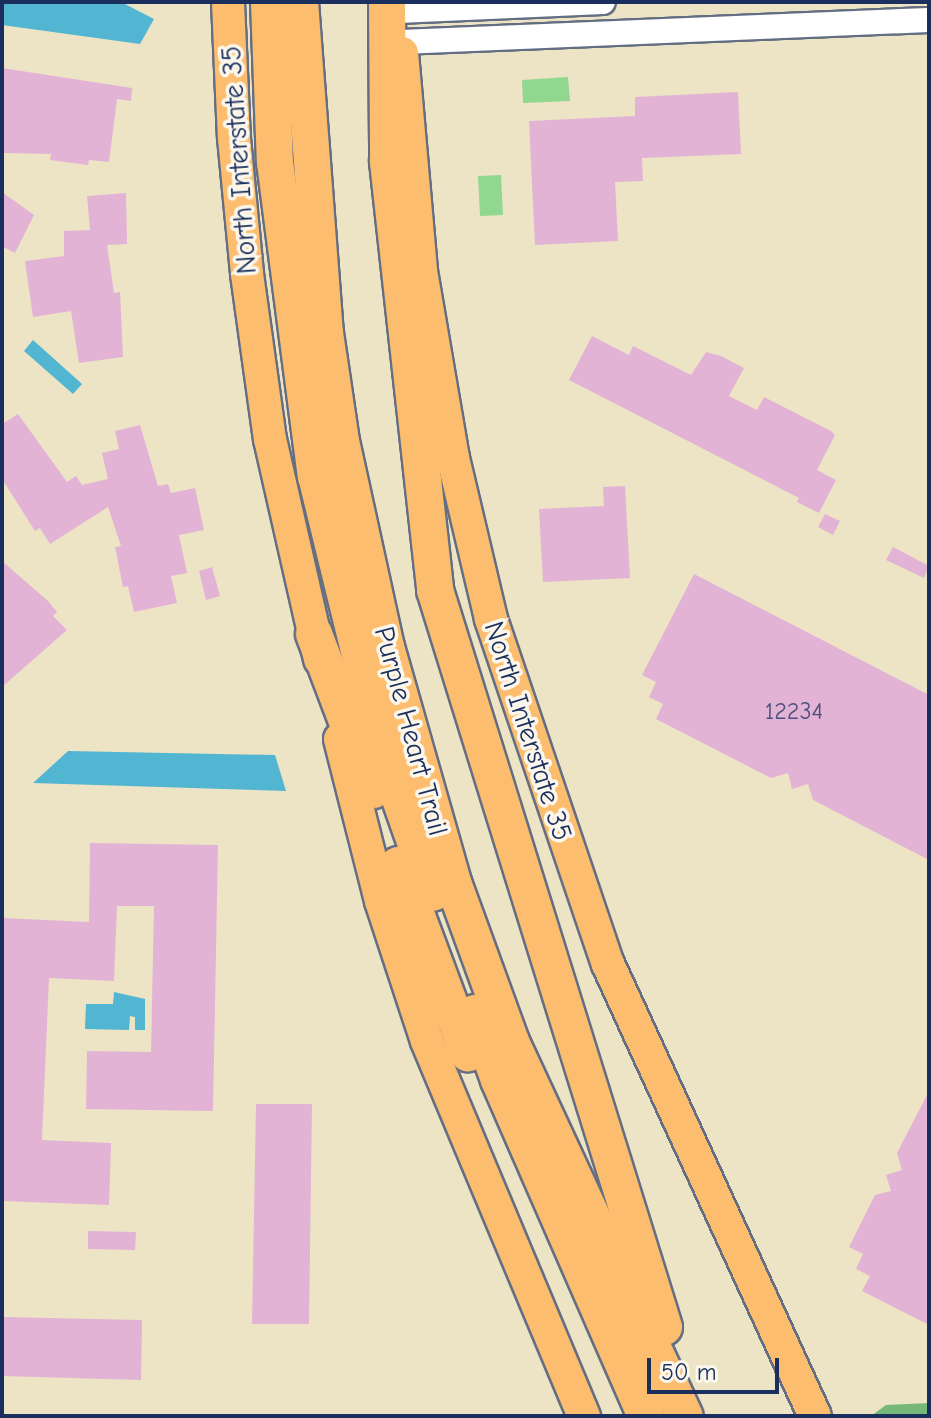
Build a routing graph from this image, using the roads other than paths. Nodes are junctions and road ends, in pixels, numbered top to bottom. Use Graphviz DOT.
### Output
graph roads {
  1 [pos="228,2"];
  2 [pos="269,2"];
  3 [pos="300,2"];
  4 [pos="603,2"];
  5 [pos="396,14"];
  6 [pos="929,20"];
  7 [pos="314,634"];
  8 [pos="584,1416"];
  9 [pos="644,1416"];
  10 [pos="685,1416"];
  11 [pos="692,1416"];
  12 [pos="815,1416"];
  1 -- 7 [label="main road, North Interstate 35"];
  2 -- 9 [label="highway, Purple Heart Trail"];
  3 -- 10 [label="highway, Purple Heart Trail"];
  4 -- 5 [label="street"];
  5 -- 6 [label="street"];
  5 -- 11 [label="highway"];
  5 -- 12 [label="main road, North Interstate 35"];
  7 -- 8 [label="main road, North Interstate 35"];
  7 -- 9 [label="highway"];
}
